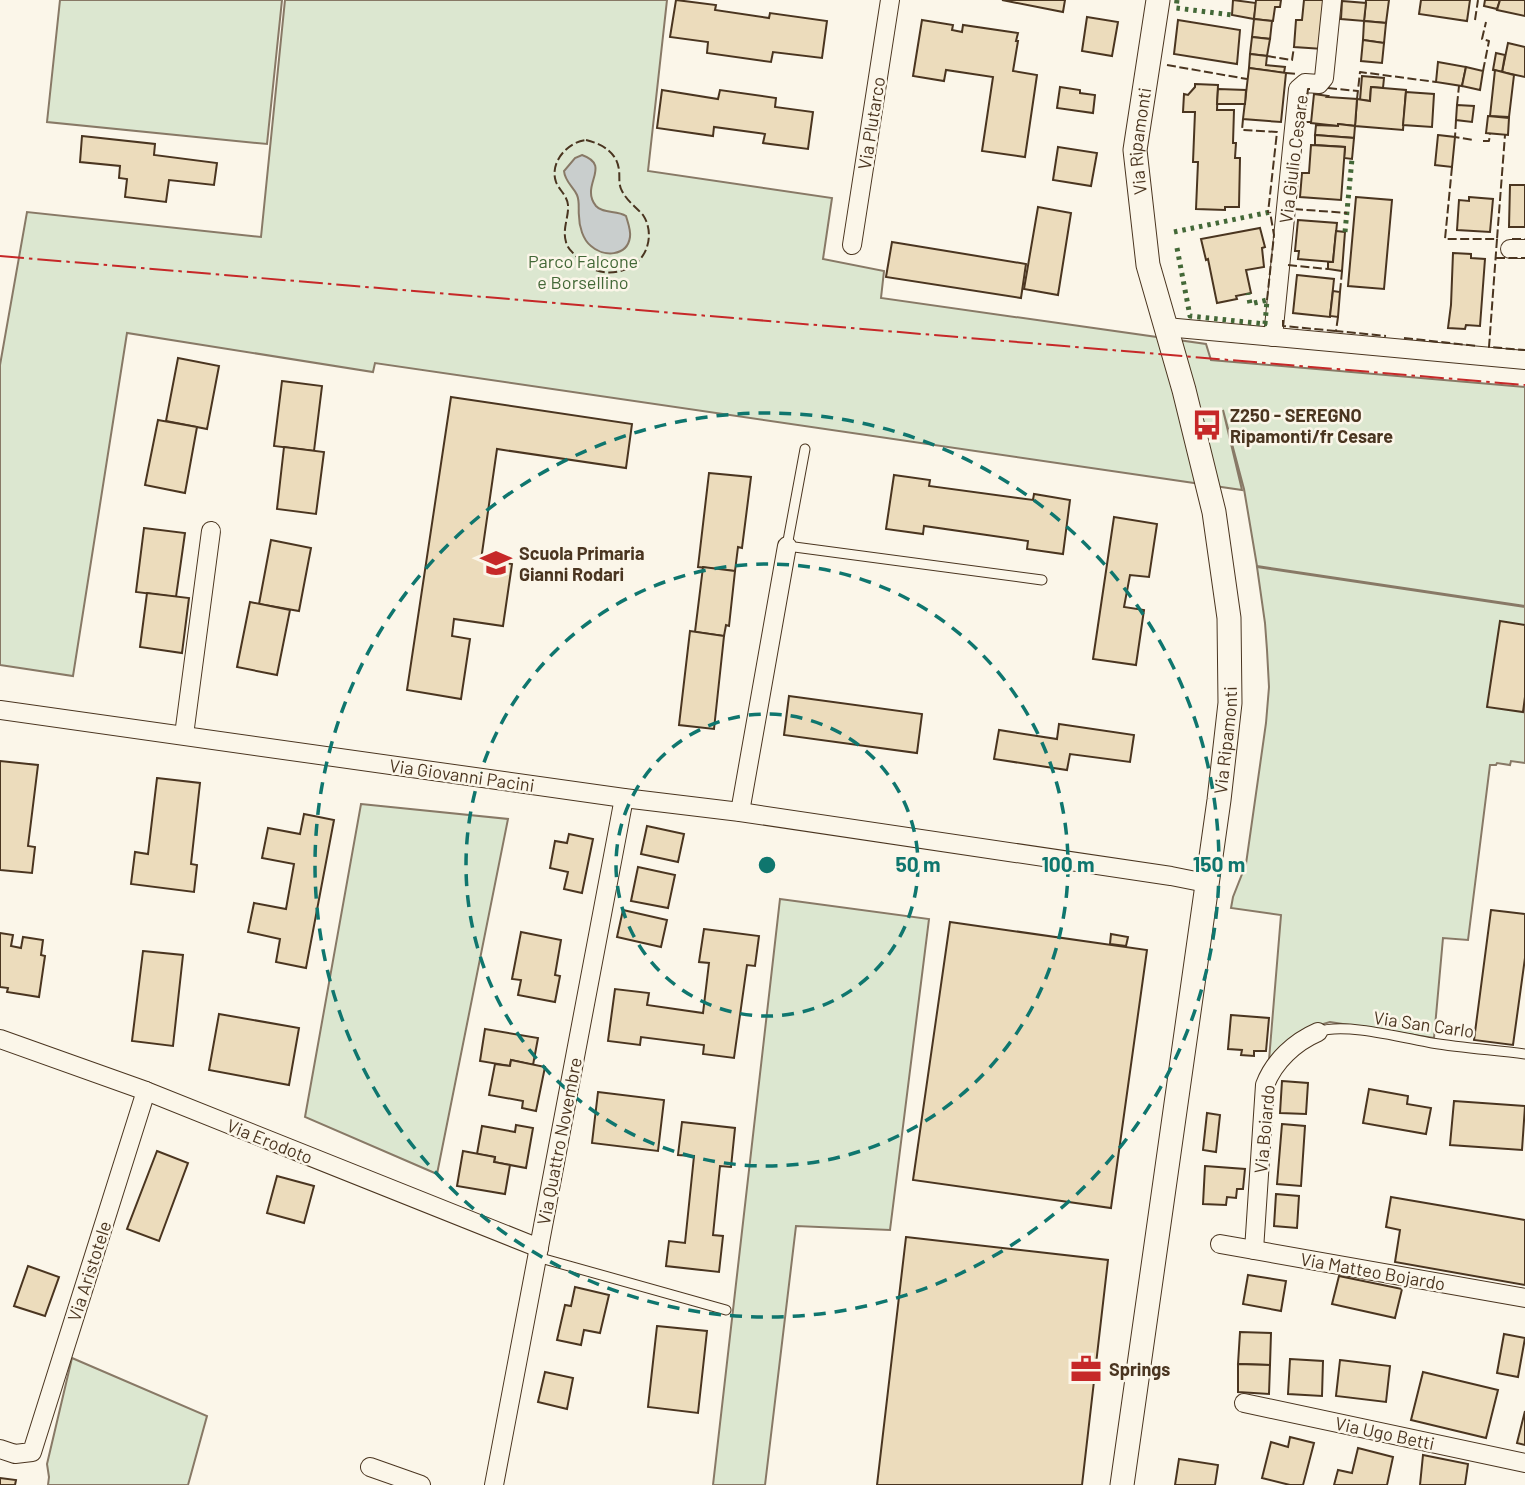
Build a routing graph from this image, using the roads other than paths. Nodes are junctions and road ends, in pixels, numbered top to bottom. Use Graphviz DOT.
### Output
graph roads {
  1 [pos="890,0"];
  2 [pos="1158,0"];
  3 [pos="1332,0"];
  4 [pos="852,245"];
  5 [pos="1166,327"];
  6 [pos="1273,337"];
  7 [pos="1525,360"];
  8 [pos="805,449"];
  9 [pos="211,531"];
  10 [pos="787,545"];
  11 [pos="1042,580"];
  12 [pos="0,710"];
  13 [pos="184,734"];
  14 [pos="624,798"];
  15 [pos="740,812"];
  16 [pos="1206,883"];
  17 [pos="1318,1032"];
  18 [pos="0,1039"];
  19 [pos="1525,1054"];
  20 [pos="146,1091"];
  21 [pos="1220,1244"];
  22 [pos="1254,1250"];
  23 [pos="538,1252"];
  24 [pos="1525,1297"];
  25 [pos="726,1310"];
  26 [pos="1244,1403"];
  27 [pos="0,1449"];
  28 [pos="1525,1464"];
  29 [pos="370,1467"];
  30 [pos="421,1485"];
  31 [pos="494,1485"];
  32 [pos="1122,1485"];
  1 -- 4 [label="street, Via Plutarco"];
  2 -- 5 [label="street, Via Ripamonti"];
  3 -- 6 [label="street, Via Giulio Cesare"];
  5 -- 6 [label="street"];
  5 -- 16 [label="street, Via Ripamonti"];
  6 -- 7 [label="street"];
  8 -- 10 [label="lane"];
  9 -- 13 [label="street"];
  10 -- 11 [label="lane"];
  10 -- 15 [label="street"];
  12 -- 13 [label="street, Via Giovanni Pacini"];
  13 -- 14 [label="street, Via Giovanni Pacini"];
  14 -- 15 [label="street, Via Giovanni Pacini"];
  14 -- 23 [label="street, Via Quattro Novembre"];
  15 -- 16 [label="street, Via Giovanni Pacini"];
  16 -- 32 [label="street, Via Ripamonti"];
  17 -- 19 [label="lane, Via San Carlo"];
  17 -- 22 [label="street, Via Boiardo"];
  18 -- 20 [label="street, Via Erodoto"];
  20 -- 23 [label="street, Via Erodoto"];
  20 -- 27 [label="street, Via Aristotele"];
  21 -- 22 [label="street, Via Matteo Bojardo"];
  22 -- 24 [label="street, Via Matteo Bojardo"];
  23 -- 25 [label="lane"];
  23 -- 31 [label="street, Via Quattro Novembre"];
  26 -- 28 [label="street, Via Ugo Betti"];
  29 -- 30 [label="street"];
}
